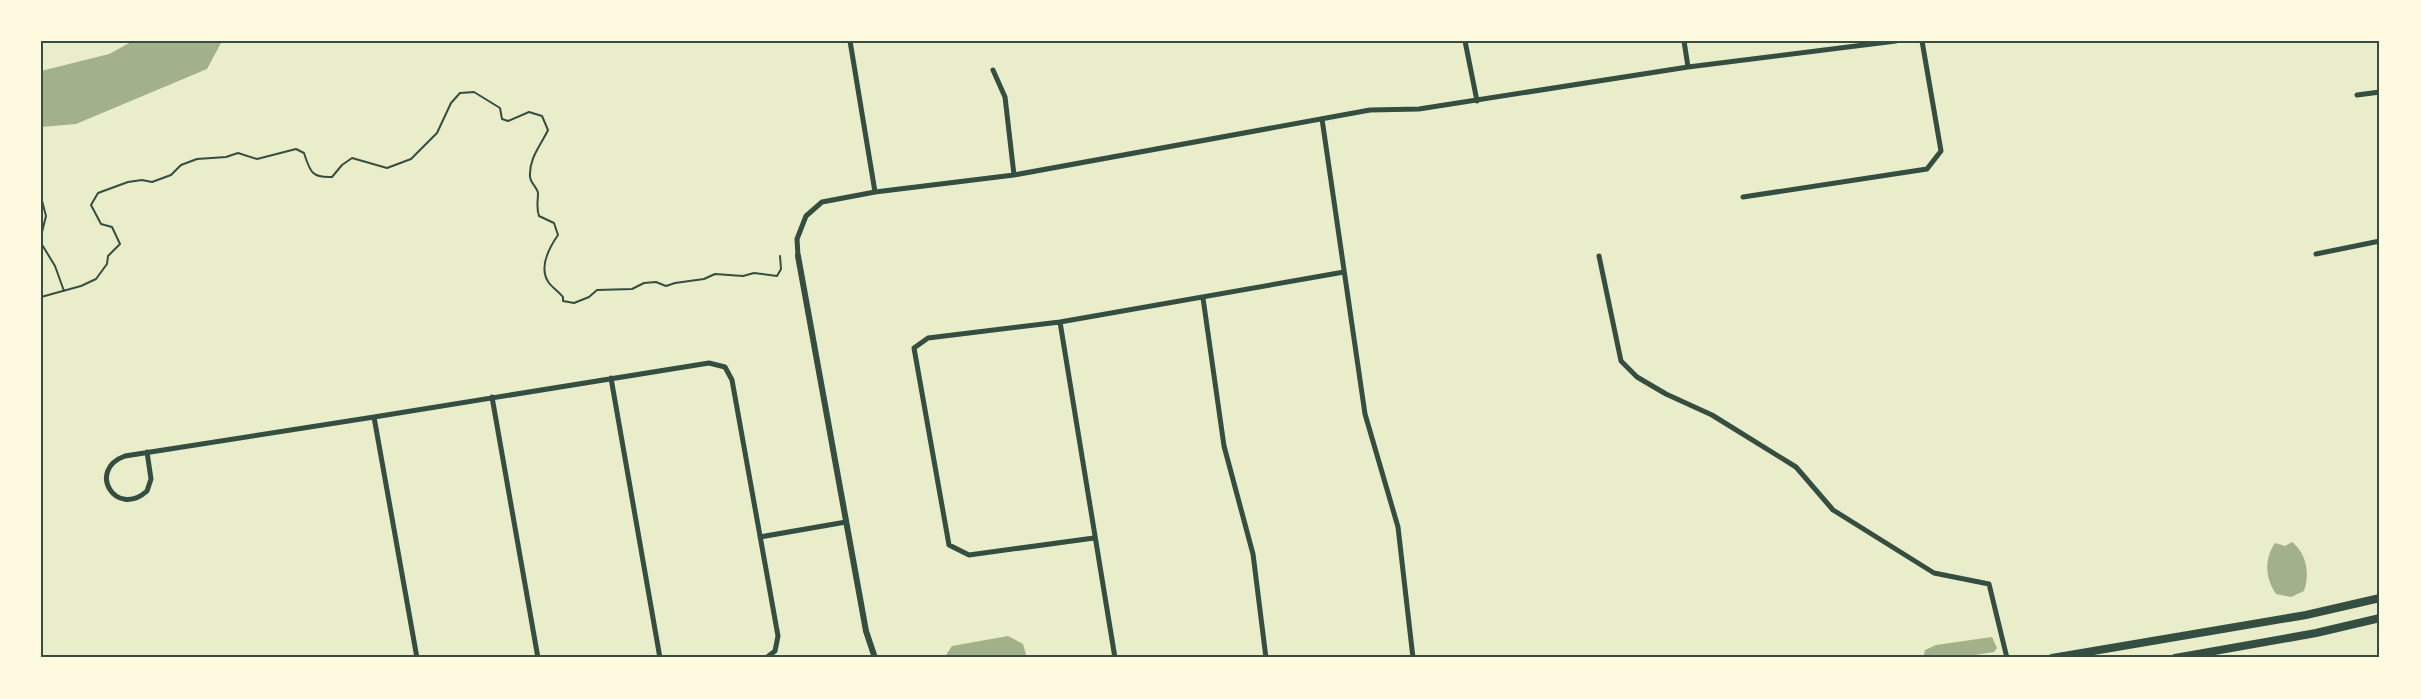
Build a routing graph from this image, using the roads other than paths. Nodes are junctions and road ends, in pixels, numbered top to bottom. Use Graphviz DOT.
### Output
graph roads {
  1 [pos="850,41"];
  2 [pos="1465,41"];
  3 [pos="1684,41"];
  4 [pos="1896,41"];
  5 [pos="1922,41"];
  6 [pos="1688,67"];
  7 [pos="993,70"];
  8 [pos="2380,92"];
  9 [pos="2357,95"];
  10 [pos="1477,101"];
  11 [pos="1322,119"];
  12 [pos="1014,174"];
  13 [pos="875,192"];
  14 [pos="1743,197"];
  15 [pos="2380,241"];
  16 [pos="2316,254"];
  17 [pos="798,256"];
  18 [pos="1600,256"];
  19 [pos="1344,272"];
  20 [pos="1202,298"];
  21 [pos="1060,322"];
  22 [pos="611,378"];
  23 [pos="492,397"];
  24 [pos="374,417"];
  25 [pos="147,452"];
  26 [pos="846,522"];
  27 [pos="760,537"];
  28 [pos="1094,538"];
  29 [pos="2380,598"];
  30 [pos="2380,618"];
  31 [pos="767,657"];
  32 [pos="417,658"];
  33 [pos="538,658"];
  34 [pos="660,658"];
  35 [pos="875,658"];
  36 [pos="1115,658"];
  37 [pos="1266,658"];
  38 [pos="1413,658"];
  39 [pos="2007,658"];
  40 [pos="2052,658"];
  41 [pos="2175,658"];
  1 -- 13 [label="street"];
  2 -- 10 [label="street"];
  3 -- 6 [label="street"];
  4 -- 6 [label="street"];
  5 -- 14 [label="street"];
  6 -- 10 [label="street"];
  7 -- 12 [label="street"];
  8 -- 9 [label="street"];
  10 -- 11 [label="street"];
  11 -- 12 [label="street"];
  11 -- 19 [label="street"];
  12 -- 13 [label="street"];
  13 -- 17 [label="street"];
  15 -- 16 [label="street"];
  17 -- 26 [label="street"];
  18 -- 39 [label="street"];
  19 -- 20 [label="street"];
  19 -- 38 [label="street"];
  20 -- 21 [label="street"];
  20 -- 37 [label="street"];
  21 -- 28 [label="street"];
  21 -- 28 [label="street"];
  22 -- 23 [label="street"];
  22 -- 27 [label="street"];
  22 -- 34 [label="street"];
  23 -- 24 [label="street"];
  23 -- 33 [label="street"];
  24 -- 25 [label="street"];
  24 -- 32 [label="street"];
  25 -- 25 [label="street"];
  26 -- 27 [label="street"];
  26 -- 35 [label="street"];
  27 -- 31 [label="street"];
  28 -- 36 [label="street"];
  29 -- 40 [label="main road"];
  30 -- 41 [label="main road"];
}
